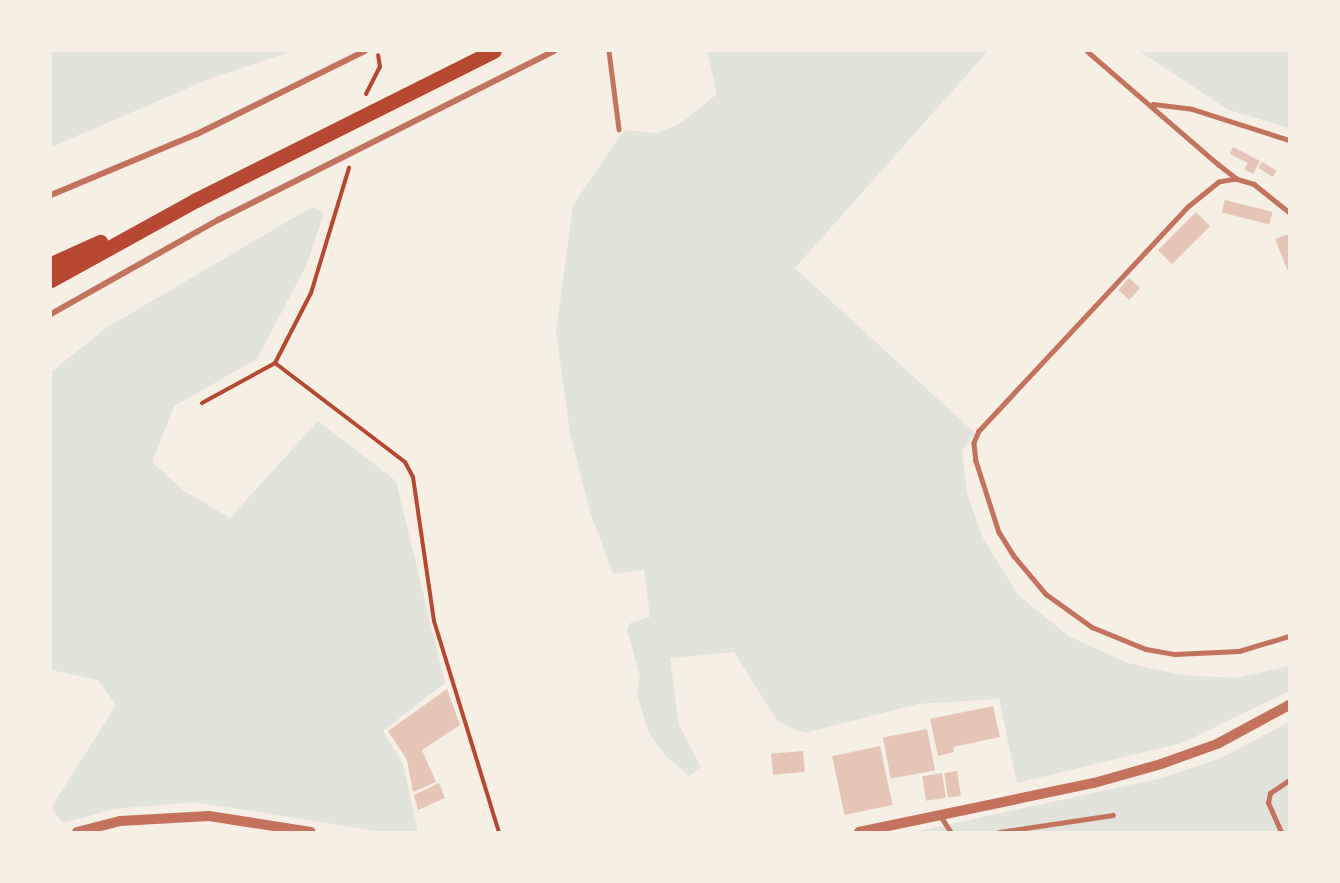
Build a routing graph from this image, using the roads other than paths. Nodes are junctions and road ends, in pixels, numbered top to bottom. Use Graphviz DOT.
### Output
graph roads {
  1 [pos="365,51"];
  2 [pos="494,51"];
  3 [pos="554,51"];
  4 [pos="609,51"];
  5 [pos="1087,51"];
  6 [pos="1151,104"];
  7 [pos="620,129"];
  8 [pos="1289,141"];
  9 [pos="1237,179"];
  10 [pos="51,195"];
  11 [pos="196,200"];
  12 [pos="1289,212"];
  13 [pos="51,264"];
  14 [pos="51,279"];
  15 [pos="51,314"];
  16 [pos="1289,636"];
  17 [pos="1289,705"];
  18 [pos="1289,780"];
  19 [pos="940,815"];
  20 [pos="1113,815"];
  21 [pos="77,832"];
  22 [pos="310,832"];
  23 [pos="859,832"];
  24 [pos="951,832"];
  25 [pos="999,832"];
  26 [pos="1281,832"];
  1 -- 10 [label="street"];
  2 -- 11 [label="main road"];
  3 -- 15 [label="street"];
  4 -- 7 [label="lane"];
  5 -- 6 [label="lane"];
  6 -- 8 [label="lane"];
  6 -- 9 [label="lane"];
  9 -- 12 [label="lane"];
  9 -- 16 [label="lane"];
  11 -- 13 [label="main road"];
  11 -- 14 [label="main road"];
  17 -- 19 [label="street"];
  18 -- 26 [label="lane"];
  19 -- 23 [label="street"];
  19 -- 24 [label="lane"];
  20 -- 25 [label="lane"];
  21 -- 22 [label="street"];
}
